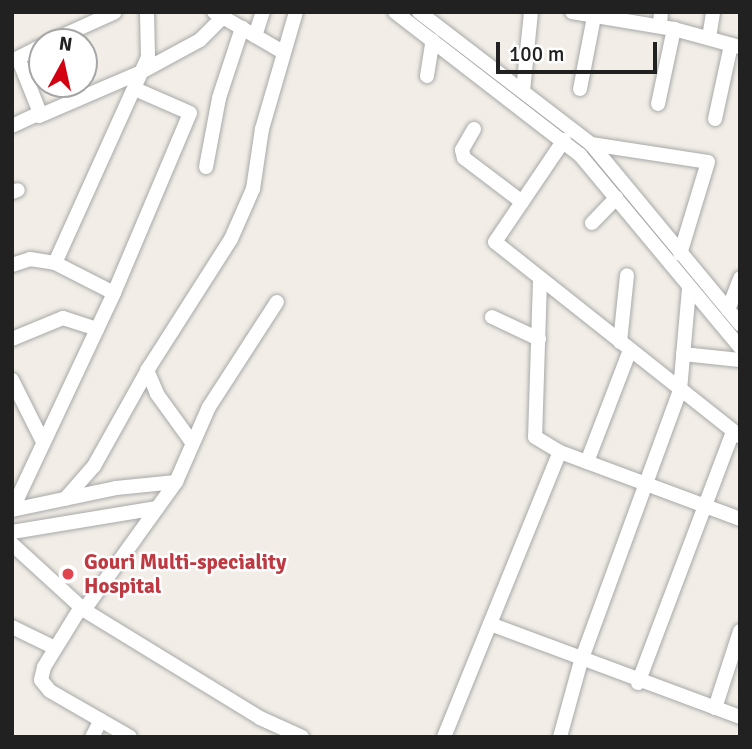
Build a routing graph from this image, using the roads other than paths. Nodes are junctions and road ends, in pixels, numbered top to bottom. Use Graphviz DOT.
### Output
graph roads {
  1 [pos="116,12"];
  2 [pos="147,12"];
  3 [pos="263,12"];
  4 [pos="296,12"];
  5 [pos="395,12"];
  6 [pos="419,12"];
  7 [pos="531,12"];
  8 [pos="572,12"];
  9 [pos="713,12"];
  10 [pos="595,14"];
  11 [pos="219,15"];
  12 [pos="665,23"];
  13 [pos="80,28"];
  14 [pos="242,28"];
  15 [pos="255,36"];
  16 [pos="709,38"];
  17 [pos="433,40"];
  18 [pos="736,46"];
  19 [pos="283,52"];
  20 [pos="28,53"];
  21 [pos="141,72"];
  22 [pos="427,76"];
  23 [pos="28,86"];
  24 [pos="135,89"];
  25 [pos="580,89"];
  26 [pos="523,90"];
  27 [pos="32,98"];
  28 [pos="658,104"];
  29 [pos="39,116"];
  30 [pos="715,118"];
  31 [pos="12,125"];
  32 [pos="474,129"];
  33 [pos="564,140"];
  34 [pos="591,145"];
  35 [pos="206,167"];
  36 [pos="615,198"];
  37 [pos="522,202"];
  38 [pos="592,223"];
  39 [pos="680,254"];
  40 [pos="55,263"];
  41 [pos="12,265"];
  42 [pos="627,275"];
  43 [pos="740,278"];
  44 [pos="540,280"];
  45 [pos="689,289"];
  46 [pos="114,293"];
  47 [pos="277,302"];
  48 [pos="728,310"];
  49 [pos="492,317"];
  50 [pos="740,324"];
  51 [pos="97,329"];
  52 [pos="12,339"];
  53 [pos="539,339"];
  54 [pos="625,346"];
  55 [pos="740,347"];
  56 [pos="683,354"];
  57 [pos="740,360"];
  58 [pos="147,370"];
  59 [pos="12,380"];
  60 [pos="680,390"];
  61 [pos="736,434"];
  62 [pos="42,440"];
  63 [pos="191,440"];
  64 [pos="560,452"];
  65 [pos="587,462"];
  66 [pos="176,482"];
  67 [pos="646,484"];
  68 [pos="65,499"];
  69 [pos="705,505"];
  70 [pos="157,508"];
  71 [pos="12,510"];
  72 [pos="740,519"];
  73 [pos="12,532"];
  74 [pos="12,544"];
  75 [pos="82,608"];
  76 [pos="490,624"];
  77 [pos="12,627"];
  78 [pos="740,631"];
  79 [pos="55,648"];
  80 [pos="581,661"];
  81 [pos="638,683"];
  82 [pos="715,708"];
  83 [pos="740,718"];
  84 [pos="101,720"];
  85 [pos="92,737"];
  86 [pos="130,737"];
  87 [pos="302,737"];
  88 [pos="444,737"];
  89 [pos="560,737"];
  1 -- 13 [label="street"];
  2 -- 21 [label="street"];
  3 -- 15 [label="street"];
  4 -- 19 [label="street"];
  5 -- 17 [label="street"];
  6 -- 26 [label="street"];
  7 -- 26 [label="street"];
  8 -- 10 [label="street"];
  9 -- 16 [label="street"];
  10 -- 12 [label="street"];
  10 -- 25 [label="street"];
  11 -- 14 [label="street"];
  11 -- 21 [label="street"];
  12 -- 16 [label="street"];
  12 -- 28 [label="street"];
  14 -- 15 [label="street"];
  14 -- 35 [label="street"];
  15 -- 19 [label="street"];
  16 -- 18 [label="street"];
  17 -- 22 [label="street"];
  17 -- 33 [label="street"];
  18 -- 30 [label="street"];
  19 -- 58 [label="street"];
  20 -- 23 [label="street"];
  21 -- 24 [label="street"];
  21 -- 29 [label="street"];
  24 -- 40 [label="street"];
  24 -- 46 [label="street"];
  26 -- 34 [label="street"];
  27 -- 29 [label="street"];
  29 -- 31 [label="street"];
  32 -- 37 [label="street"];
  33 -- 36 [label="street"];
  33 -- 37 [label="street"];
  34 -- 39 [label="street"];
  34 -- 39 [label="street"];
  36 -- 38 [label="street"];
  36 -- 45 [label="street"];
  37 -- 44 [label="street"];
  39 -- 48 [label="street"];
  40 -- 41 [label="street"];
  40 -- 46 [label="street"];
  42 -- 54 [label="street"];
  43 -- 48 [label="street"];
  44 -- 53 [label="street"];
  44 -- 54 [label="street"];
  45 -- 55 [label="street"];
  45 -- 56 [label="street"];
  46 -- 51 [label="street"];
  47 -- 63 [label="street"];
  48 -- 50 [label="street"];
  49 -- 53 [label="street"];
  51 -- 52 [label="street"];
  51 -- 62 [label="street"];
  53 -- 64 [label="street"];
  54 -- 60 [label="street"];
  54 -- 65 [label="street"];
  56 -- 57 [label="street"];
  56 -- 60 [label="street"];
  58 -- 63 [label="street"];
  58 -- 68 [label="street"];
  59 -- 62 [label="street"];
  60 -- 61 [label="street"];
  60 -- 67 [label="street"];
  61 -- 69 [label="street"];
  62 -- 71 [label="street"];
  63 -- 66 [label="street"];
  64 -- 65 [label="street"];
  64 -- 76 [label="street"];
  65 -- 67 [label="street"];
  66 -- 68 [label="street"];
  66 -- 70 [label="street"];
  67 -- 69 [label="street"];
  67 -- 80 [label="street"];
  68 -- 71 [label="street"];
  69 -- 72 [label="street"];
  69 -- 81 [label="street"];
  70 -- 73 [label="street"];
  70 -- 75 [label="street"];
  74 -- 75 [label="street"];
  75 -- 79 [label="street"];
  75 -- 87 [label="street"];
  76 -- 80 [label="street"];
  76 -- 88 [label="street"];
  77 -- 79 [label="street"];
  78 -- 82 [label="street"];
  79 -- 84 [label="street"];
  80 -- 81 [label="street"];
  80 -- 89 [label="street"];
  81 -- 82 [label="street"];
  82 -- 83 [label="street"];
  84 -- 85 [label="street"];
  84 -- 86 [label="street"];
}
